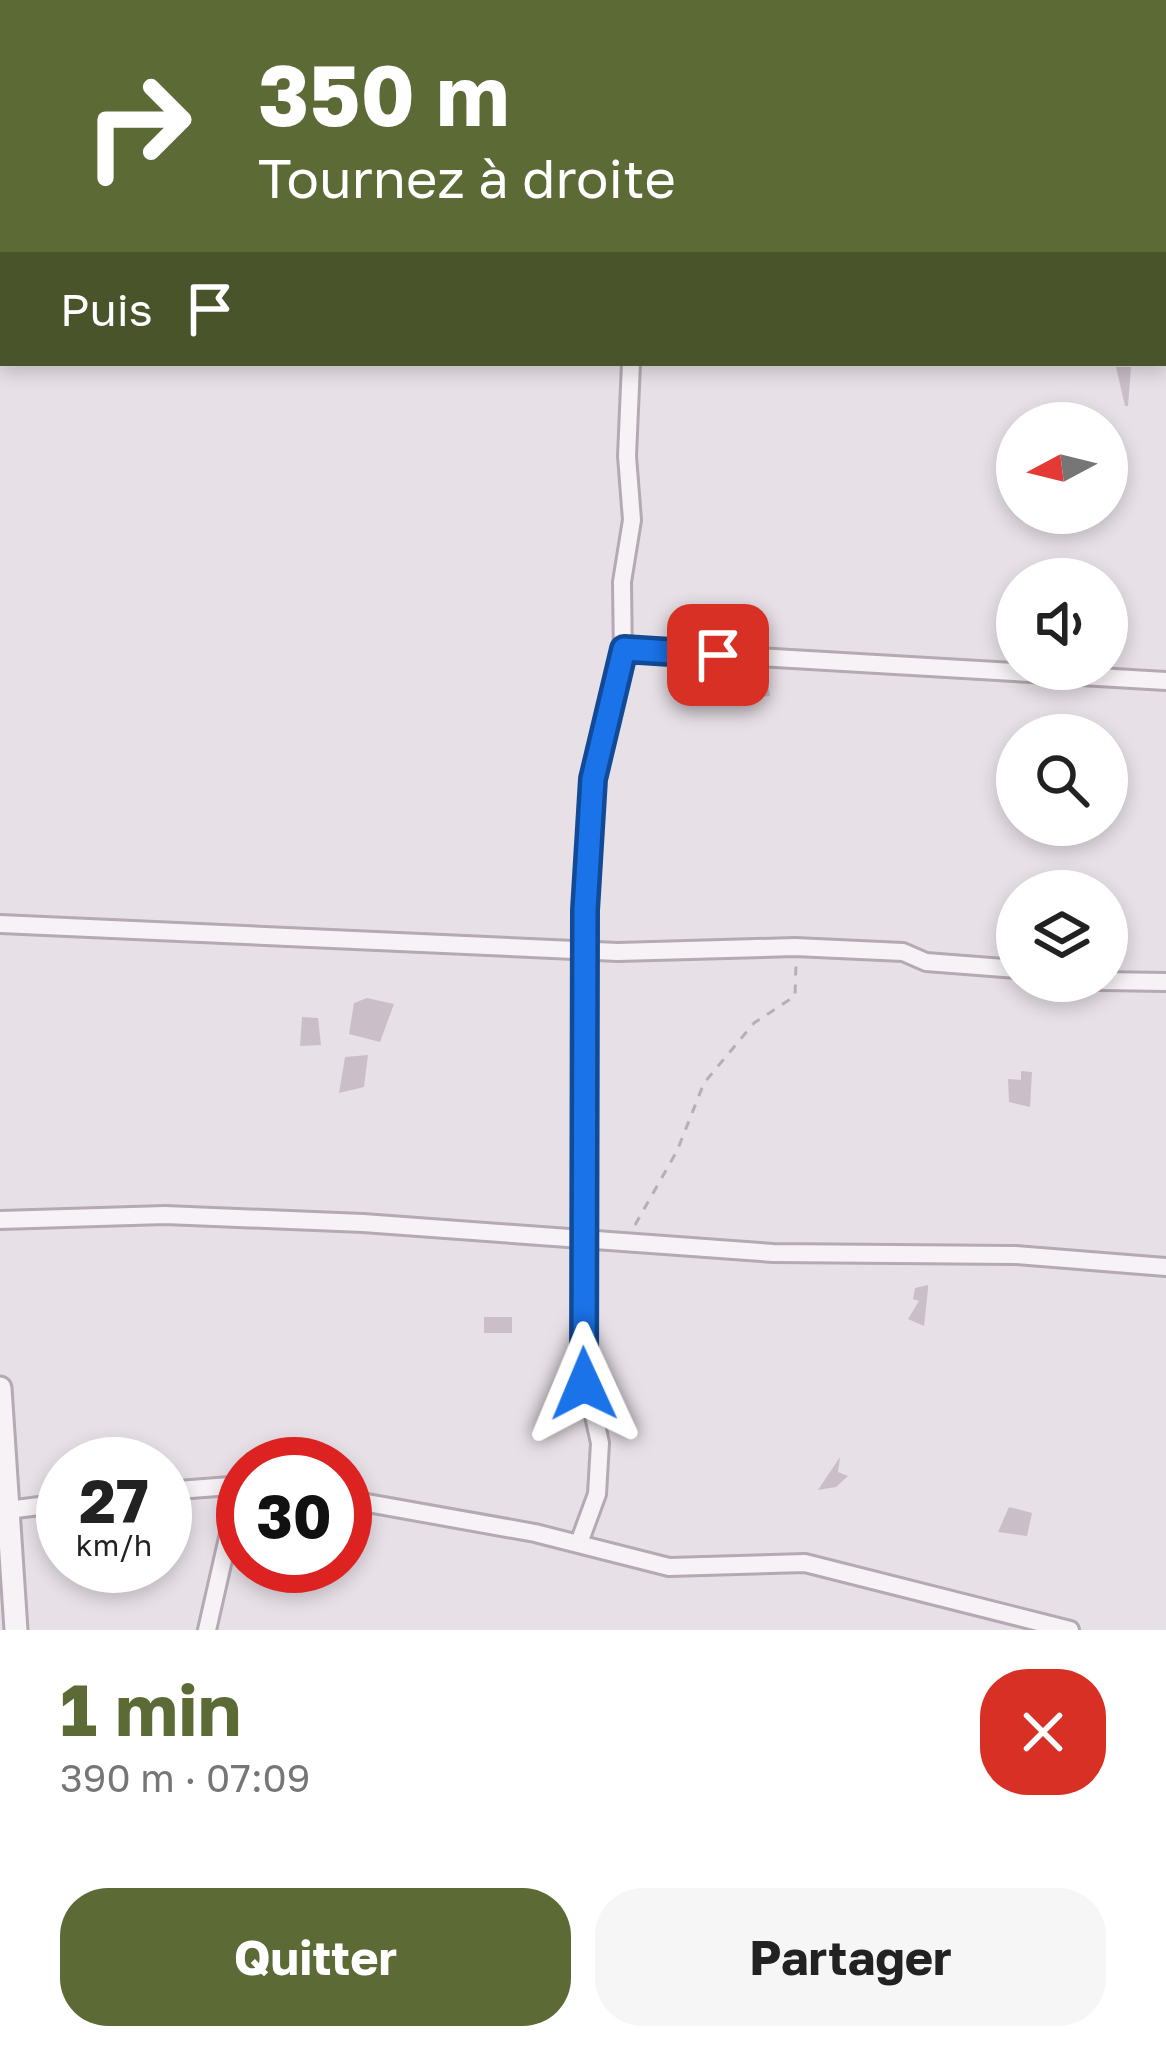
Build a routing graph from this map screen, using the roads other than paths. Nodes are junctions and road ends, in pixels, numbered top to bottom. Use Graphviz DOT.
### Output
graph roads {
  1 [pos="631,366"];
  2 [pos="624,649"];
  3 [pos="1166,681"];
  4 [pos="0,924"];
  5 [pos="588,951"];
  6 [pos="996,967"];
  7 [pos="1128,981"];
  8 [pos="1166,982"];
  9 [pos="0,1220"];
  10 [pos="585,1241"];
  11 [pos="1166,1267"];
  12 [pos="0,1388"];
  13 [pos="372,1504"];
  14 [pos="36,1506"];
  15 [pos="8,1510"];
  16 [pos="579,1543"];
  17 [pos="216,1593"];
  18 [pos="16,1630"];
  19 [pos="207,1630"];
  20 [pos="1070,1630"];
  1 -- 2 [label="street"];
  2 -- 3 [label="street"];
  2 -- 5 [label="street"];
  4 -- 5 [label="street"];
  5 -- 6 [label="street"];
  5 -- 10 [label="street"];
  7 -- 8 [label="street"];
  9 -- 10 [label="street"];
  10 -- 11 [label="street"];
  10 -- 16 [label="street"];
  12 -- 15 [label="street"];
  13 -- 16 [label="street"];
  14 -- 15 [label="street"];
  15 -- 18 [label="street"];
  16 -- 20 [label="street"];
  17 -- 19 [label="street"];
}
